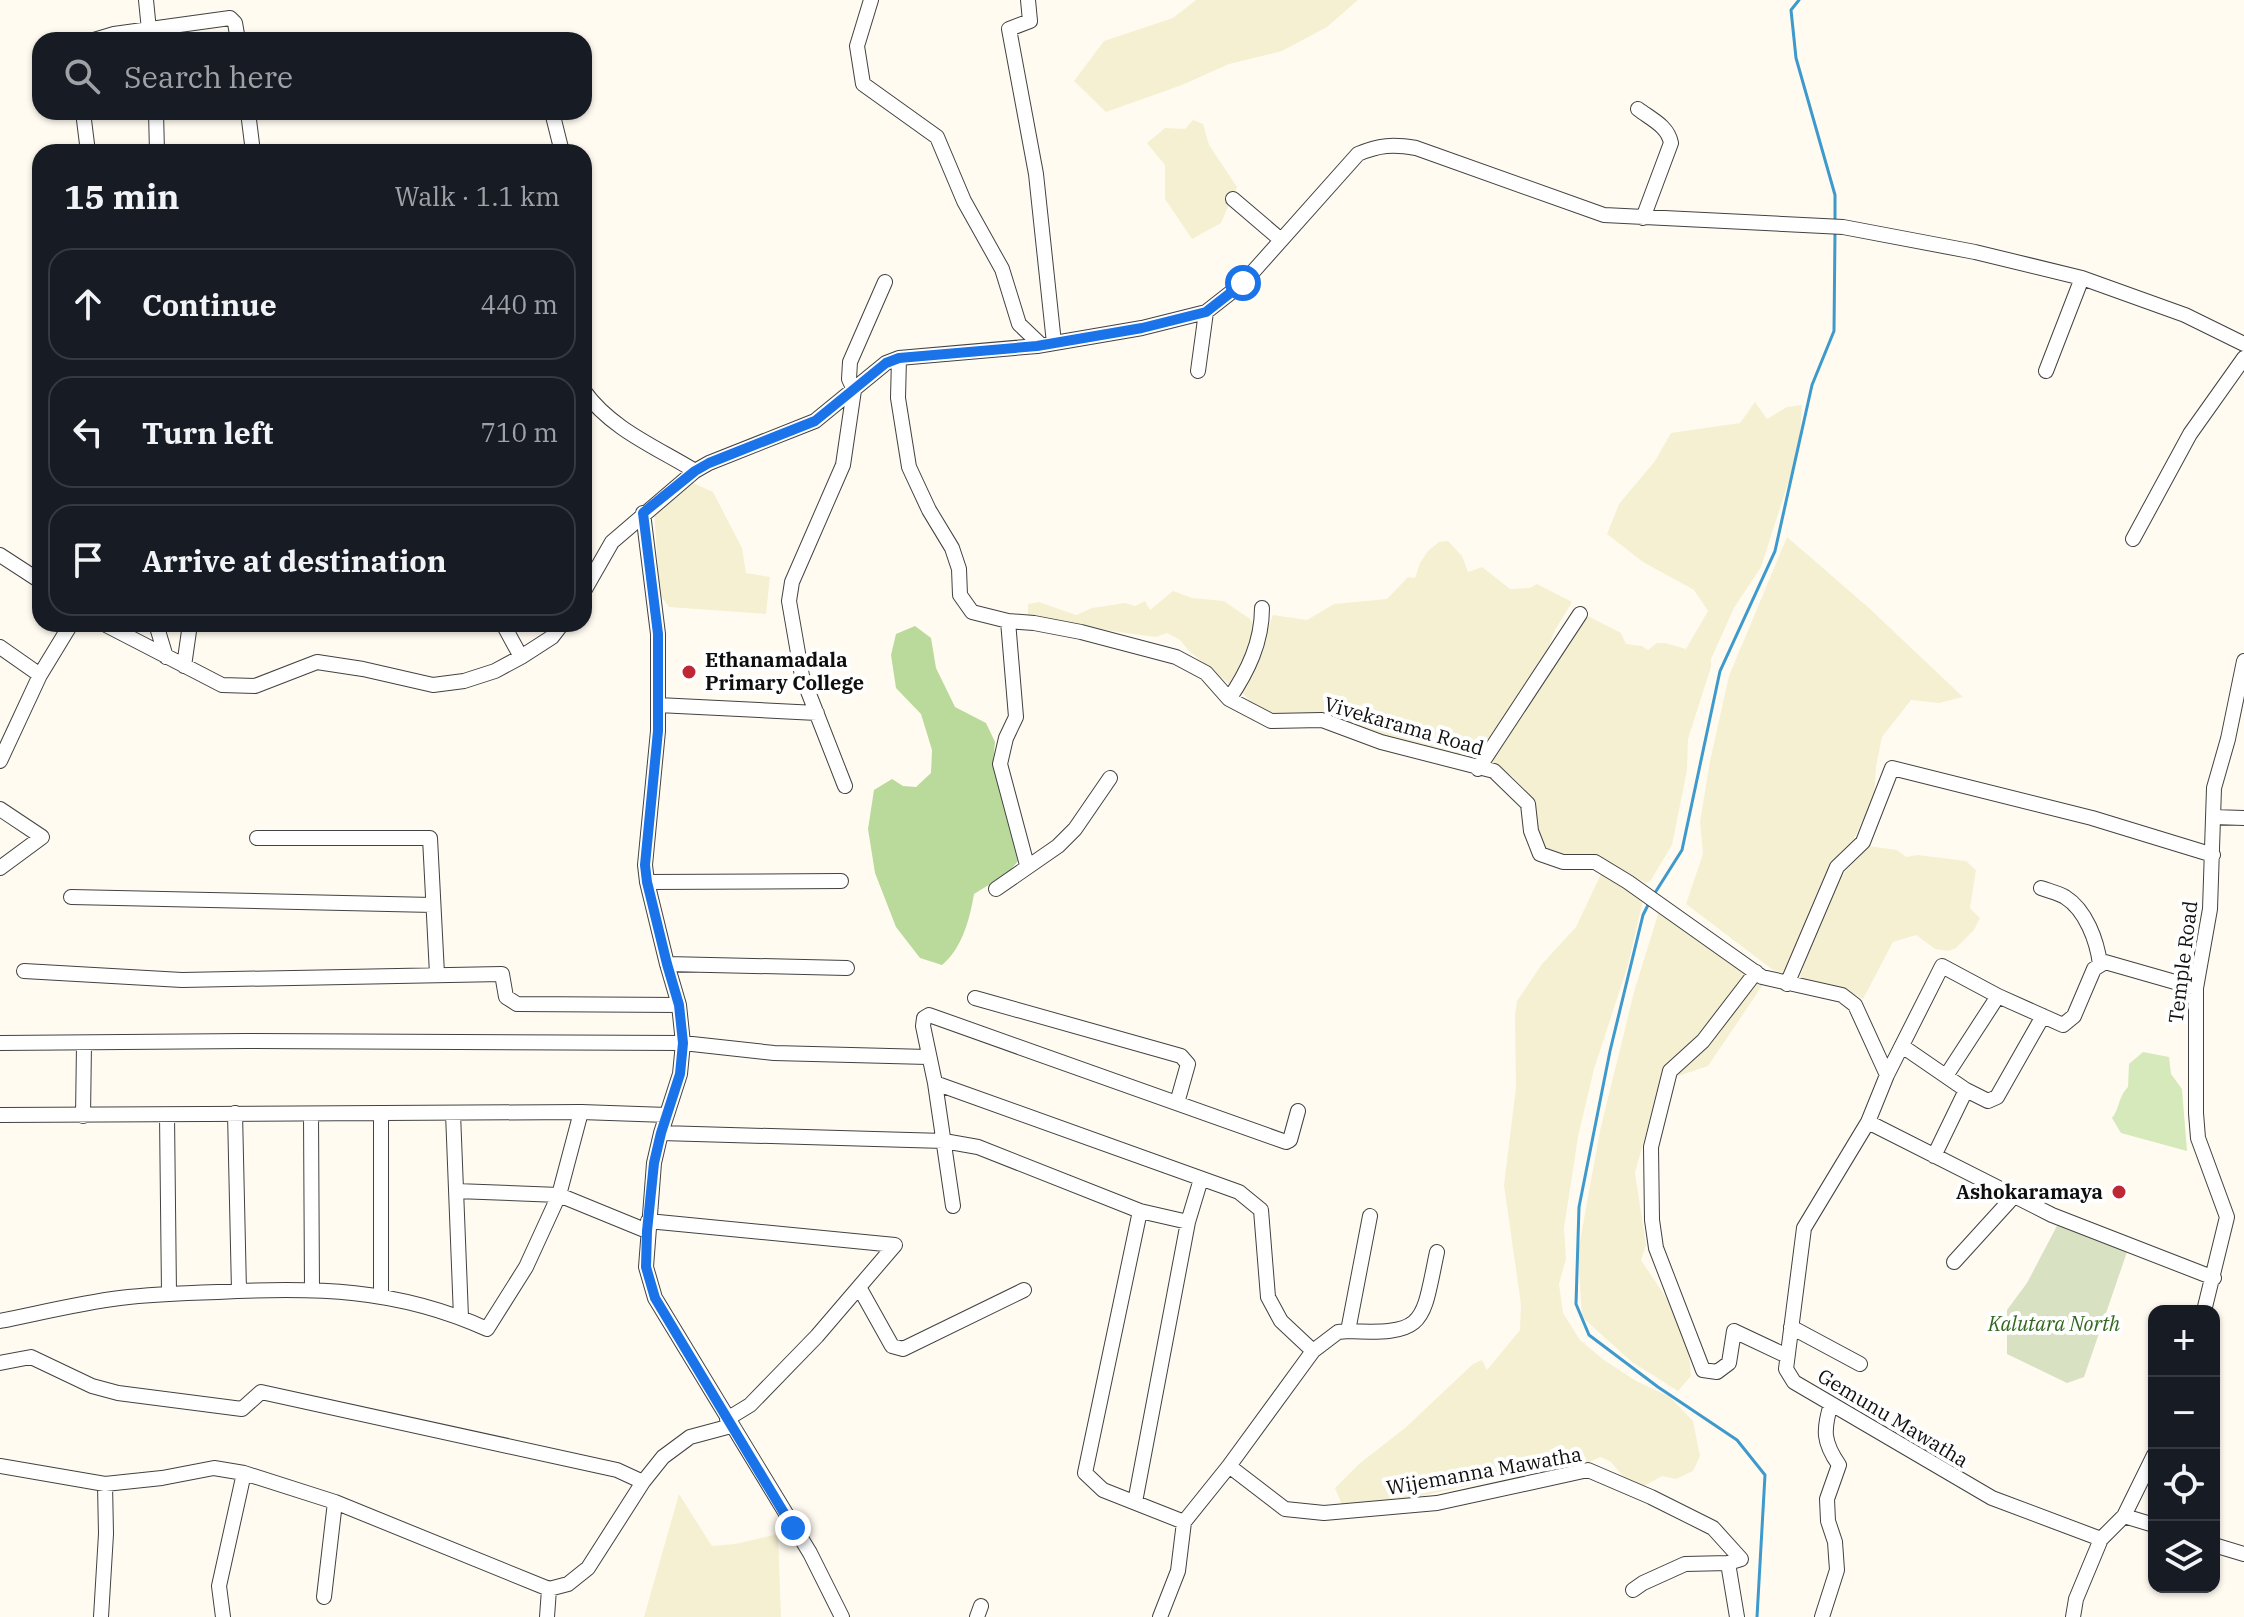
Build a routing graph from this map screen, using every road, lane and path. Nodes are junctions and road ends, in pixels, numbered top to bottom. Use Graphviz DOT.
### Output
graph roads {
  1 [pos="146,0"];
  2 [pos="871,0"];
  3 [pos="1028,0"];
  4 [pos="150,32"];
  5 [pos="164,32"];
  6 [pos="237,32"];
  7 [pos="1638,109"];
  8 [pos="84,120"];
  9 [pos="156,120"];
  10 [pos="249,120"];
  11 [pos="554,120"];
  12 [pos="87,144"];
  13 [pos="157,144"];
  14 [pos="252,144"];
  15 [pos="560,144"];
  16 [pos="1233,199"];
  17 [pos="1643,218"];
  18 [pos="1281,240"];
  19 [pos="2082,278"];
  20 [pos="885,282"];
  21 [pos="1206,312"];
  22 [pos="1048,344"];
  23 [pos="2244,344"];
  24 [pos="899,358"];
  25 [pos="2244,358"];
  26 [pos="1198,371"];
  27 [pos="2046,371"];
  28 [pos="854,390"];
  29 [pos="592,400"];
  30 [pos="695,471"];
  31 [pos="643,513"];
  32 [pos="2133,539"];
  33 [pos="0,555"];
  34 [pos="32,576"];
  35 [pos="592,577"];
  36 [pos="1262,608"];
  37 [pos="1580,614"];
  38 [pos="1008,621"];
  39 [pos="66,632"];
  40 [pos="119,632"];
  41 [pos="158,632"];
  42 [pos="189,632"];
  43 [pos="507,632"];
  44 [pos="556,632"];
  45 [pos="0,647"];
  46 [pos="166,657"];
  47 [pos="521,657"];
  48 [pos="2244,661"];
  49 [pos="184,666"];
  50 [pos="40,675"];
  51 [pos="1229,699"];
  52 [pos="658,705"];
  53 [pos="817,713"];
  54 [pos="0,761"];
  55 [pos="1478,769"];
  56 [pos="1110,778"];
  57 [pos="845,786"];
  58 [pos="0,809"];
  59 [pos="2213,817"];
  60 [pos="2244,818"];
  61 [pos="257,838"];
  62 [pos="2213,855"];
  63 [pos="1027,865"];
  64 [pos="0,868"];
  65 [pos="841,881"];
  66 [pos="647,882"];
  67 [pos="2041,888"];
  68 [pos="996,889"];
  69 [pos="71,897"];
  70 [pos="433,905"];
  71 [pos="667,964"];
  72 [pos="2100,964"];
  73 [pos="847,968"];
  74 [pos="24,971"];
  75 [pos="1756,972"];
  76 [pos="437,974"];
  77 [pos="1787,984"];
  78 [pos="2196,988"];
  79 [pos="1998,996"];
  80 [pos="975,998"];
  81 [pos="679,1005"];
  82 [pos="2043,1016"];
  83 [pos="0,1043"];
  84 [pos="683,1043"];
  85 [pos="84,1044"];
  86 [pos="1902,1046"];
  87 [pos="928,1057"];
  88 [pos="1887,1075"];
  89 [pos="1946,1076"];
  90 [pos="935,1083"];
  91 [pos="1966,1090"];
  92 [pos="1177,1103"];
  93 [pos="1298,1111"];
  94 [pos="581,1112"];
  95 [pos="235,1113"];
  96 [pos="453,1113"];
  97 [pos="381,1114"];
  98 [pos="0,1115"];
  99 [pos="167,1115"];
  100 [pos="311,1115"];
  101 [pos="667,1115"];
  102 [pos="83,1116"];
  103 [pos="1868,1122"];
  104 [pos="661,1133"];
  105 [pos="944,1141"];
  106 [pos="1934,1156"];
  107 [pos="1201,1179"];
  108 [pos="456,1191"];
  109 [pos="559,1195"];
  110 [pos="2014,1196"];
  111 [pos="953,1206"];
  112 [pos="1140,1211"];
  113 [pos="1370,1216"];
  114 [pos="2227,1217"];
  115 [pos="2244,1219"];
  116 [pos="1188,1222"];
  117 [pos="647,1226"];
  118 [pos="1437,1252"];
  119 [pos="1954,1262"];
  120 [pos="2214,1278"];
  121 [pos="859,1287"];
  122 [pos="312,1290"];
  123 [pos="1024,1290"];
  124 [pos="239,1291"];
  125 [pos="169,1294"];
  126 [pos="381,1295"];
  127 [pos="2206,1305"];
  128 [pos="461,1317"];
  129 [pos="0,1321"];
  130 [pos="1791,1327"];
  131 [pos="1348,1331"];
  132 [pos="1313,1351"];
  133 [pos="1787,1356"];
  134 [pos="0,1363"];
  135 [pos="1860,1364"];
  136 [pos="1831,1404"];
  137 [pos="729,1423"];
  138 [pos="0,1466"];
  139 [pos="1229,1466"];
  140 [pos="2148,1467"];
  141 [pos="244,1473"];
  142 [pos="643,1482"];
  143 [pos="105,1484"];
  144 [pos="335,1502"];
  145 [pos="1135,1502"];
  146 [pos="2124,1516"];
  147 [pos="1184,1522"];
  148 [pos="2148,1523"];
  149 [pos="2101,1539"];
  150 [pos="2220,1547"];
  151 [pos="2244,1554"];
  152 [pos="1728,1563"];
  153 [pos="549,1589"];
  154 [pos="1633,1590"];
  155 [pos="324,1597"];
  156 [pos="101,1617"];
  157 [pos="223,1617"];
  158 [pos="547,1617"];
  159 [pos="842,1617"];
  160 [pos="1160,1617"];
  161 [pos="1737,1617"];
  162 [pos="1822,1617"];
  163 [pos="2073,1617"];
  1 -- 4 [label="street"];
  2 -- 22 [label="street"];
  3 -- 22 [label="street"];
  5 -- 6 [label="street"];
  7 -- 17 [label="street"];
  8 -- 12 [label="street"];
  9 -- 13 [label="street"];
  10 -- 14 [label="street"];
  11 -- 15 [label="street"];
  16 -- 18 [label="street"];
  17 -- 18 [label="street"];
  17 -- 19 [label="street"];
  18 -- 21 [label="street"];
  19 -- 23 [label="street"];
  19 -- 27 [label="street"];
  20 -- 28 [label="street"];
  21 -- 22 [label="street"];
  21 -- 26 [label="street"];
  22 -- 24 [label="street"];
  24 -- 28 [label="street"];
  24 -- 38 [label="street, Vivekarama Road"];
  25 -- 32 [label="street"];
  28 -- 30 [label="street"];
  28 -- 53 [label="street"];
  29 -- 30 [label="street"];
  30 -- 31 [label="street"];
  31 -- 35 [label="street"];
  31 -- 52 [label="street"];
  33 -- 34 [label="street"];
  36 -- 51 [label="street"];
  37 -- 55 [label="street"];
  38 -- 51 [label="street, Vivekarama Road"];
  38 -- 63 [label="street"];
  39 -- 50 [label="street"];
  40 -- 46 [label="street"];
  41 -- 46 [label="street"];
  42 -- 49 [label="street"];
  43 -- 47 [label="street"];
  44 -- 47 [label="street"];
  45 -- 50 [label="street"];
  46 -- 49 [label="street"];
  47 -- 49 [label="street"];
  48 -- 59 [label="street, Temple Road"];
  50 -- 54 [label="street"];
  51 -- 55 [label="street, Vivekarama Road"];
  52 -- 53 [label="street"];
  52 -- 66 [label="street"];
  53 -- 57 [label="street"];
  55 -- 75 [label="street, Vivekarama Road"];
  56 -- 63 [label="street"];
  58 -- 64 [label="street"];
  59 -- 60 [label="street"];
  59 -- 62 [label="street, Temple Road"];
  61 -- 70 [label="street"];
  62 -- 77 [label="street"];
  62 -- 78 [label="street, Temple Road"];
  63 -- 68 [label="street"];
  65 -- 66 [label="street"];
  66 -- 71 [label="street"];
  67 -- 72 [label="street"];
  69 -- 70 [label="street"];
  70 -- 76 [label="street"];
  71 -- 73 [label="street"];
  71 -- 81 [label="street"];
  72 -- 78 [label="street"];
  72 -- 82 [label="street"];
  74 -- 76 [label="street"];
  75 -- 77 [label="street, Vivekarama Road"];
  75 -- 133 [label="street"];
  76 -- 81 [label="street"];
  77 -- 88 [label="street, Vivekarama Road"];
  78 -- 114 [label="street, Temple Road"];
  79 -- 82 [label="street"];
  79 -- 86 [label="street"];
  79 -- 89 [label="street"];
  80 -- 92 [label="street"];
  81 -- 84 [label="street"];
  82 -- 91 [label="street"];
  83 -- 85 [label="street"];
  84 -- 85 [label="street"];
  84 -- 87 [label="street"];
  84 -- 101 [label="street"];
  85 -- 102 [label="street"];
  86 -- 88 [label="street"];
  86 -- 89 [label="street"];
  87 -- 90 [label="street"];
  87 -- 92 [label="street"];
  88 -- 103 [label="street"];
  89 -- 91 [label="street"];
  90 -- 105 [label="street"];
  90 -- 107 [label="street"];
  91 -- 106 [label="street"];
  92 -- 93 [label="street"];
  94 -- 96 [label="street"];
  94 -- 101 [label="street"];
  94 -- 109 [label="street"];
  95 -- 99 [label="street"];
  95 -- 100 [label="street"];
  95 -- 124 [label="street"];
  96 -- 97 [label="street"];
  96 -- 108 [label="street"];
  97 -- 100 [label="street"];
  97 -- 126 [label="street"];
  98 -- 102 [label="street"];
  99 -- 102 [label="street"];
  99 -- 125 [label="street"];
  100 -- 122 [label="street"];
  101 -- 104 [label="street"];
  103 -- 106 [label="street"];
  103 -- 130 [label="street"];
  104 -- 105 [label="street"];
  104 -- 117 [label="street"];
  105 -- 111 [label="street"];
  105 -- 112 [label="street"];
  106 -- 110 [label="street"];
  107 -- 116 [label="street"];
  107 -- 132 [label="street"];
  108 -- 109 [label="street"];
  108 -- 128 [label="street"];
  109 -- 117 [label="street"];
  109 -- 128 [label="street"];
  110 -- 119 [label="street"];
  110 -- 120 [label="street"];
  112 -- 116 [label="street"];
  112 -- 145 [label="street"];
  113 -- 131 [label="street"];
  114 -- 115 [label="street"];
  114 -- 120 [label="street"];
  116 -- 145 [label="street"];
  117 -- 121 [label="street"];
  117 -- 137 [label="street"];
  118 -- 131 [label="street"];
  120 -- 127 [label="street"];
  121 -- 123 [label="street"];
  121 -- 137 [label="street"];
  122 -- 124 [label="street"];
  122 -- 126 [label="street"];
  124 -- 125 [label="street"];
  125 -- 129 [label="street"];
  126 -- 128 [label="street"];
  130 -- 133 [label="street"];
  130 -- 135 [label="street"];
  131 -- 132 [label="street"];
  132 -- 139 [label="street"];
  133 -- 136 [label="street, Gemunu Mawatha"];
  134 -- 142 [label="street"];
  136 -- 149 [label="street, Gemunu Mawatha"];
  136 -- 162 [label="street"];
  137 -- 142 [label="street"];
  137 -- 159 [label="street"];
  138 -- 143 [label="street"];
  139 -- 147 [label="street"];
  139 -- 152 [label="street, Wijemanna Mawatha"];
  140 -- 146 [label="street"];
  141 -- 143 [label="street"];
  141 -- 144 [label="street"];
  141 -- 157 [label="street"];
  142 -- 153 [label="street"];
  143 -- 156 [label="street"];
  144 -- 153 [label="street"];
  144 -- 155 [label="street"];
  145 -- 147 [label="street"];
  146 -- 148 [label="street"];
  146 -- 149 [label="street"];
  147 -- 160 [label="street"];
  149 -- 163 [label="street"];
  150 -- 151 [label="street"];
  152 -- 154 [label="street"];
  152 -- 161 [label="street, Wijemanna Mawatha"];
  153 -- 158 [label="street"];
}
